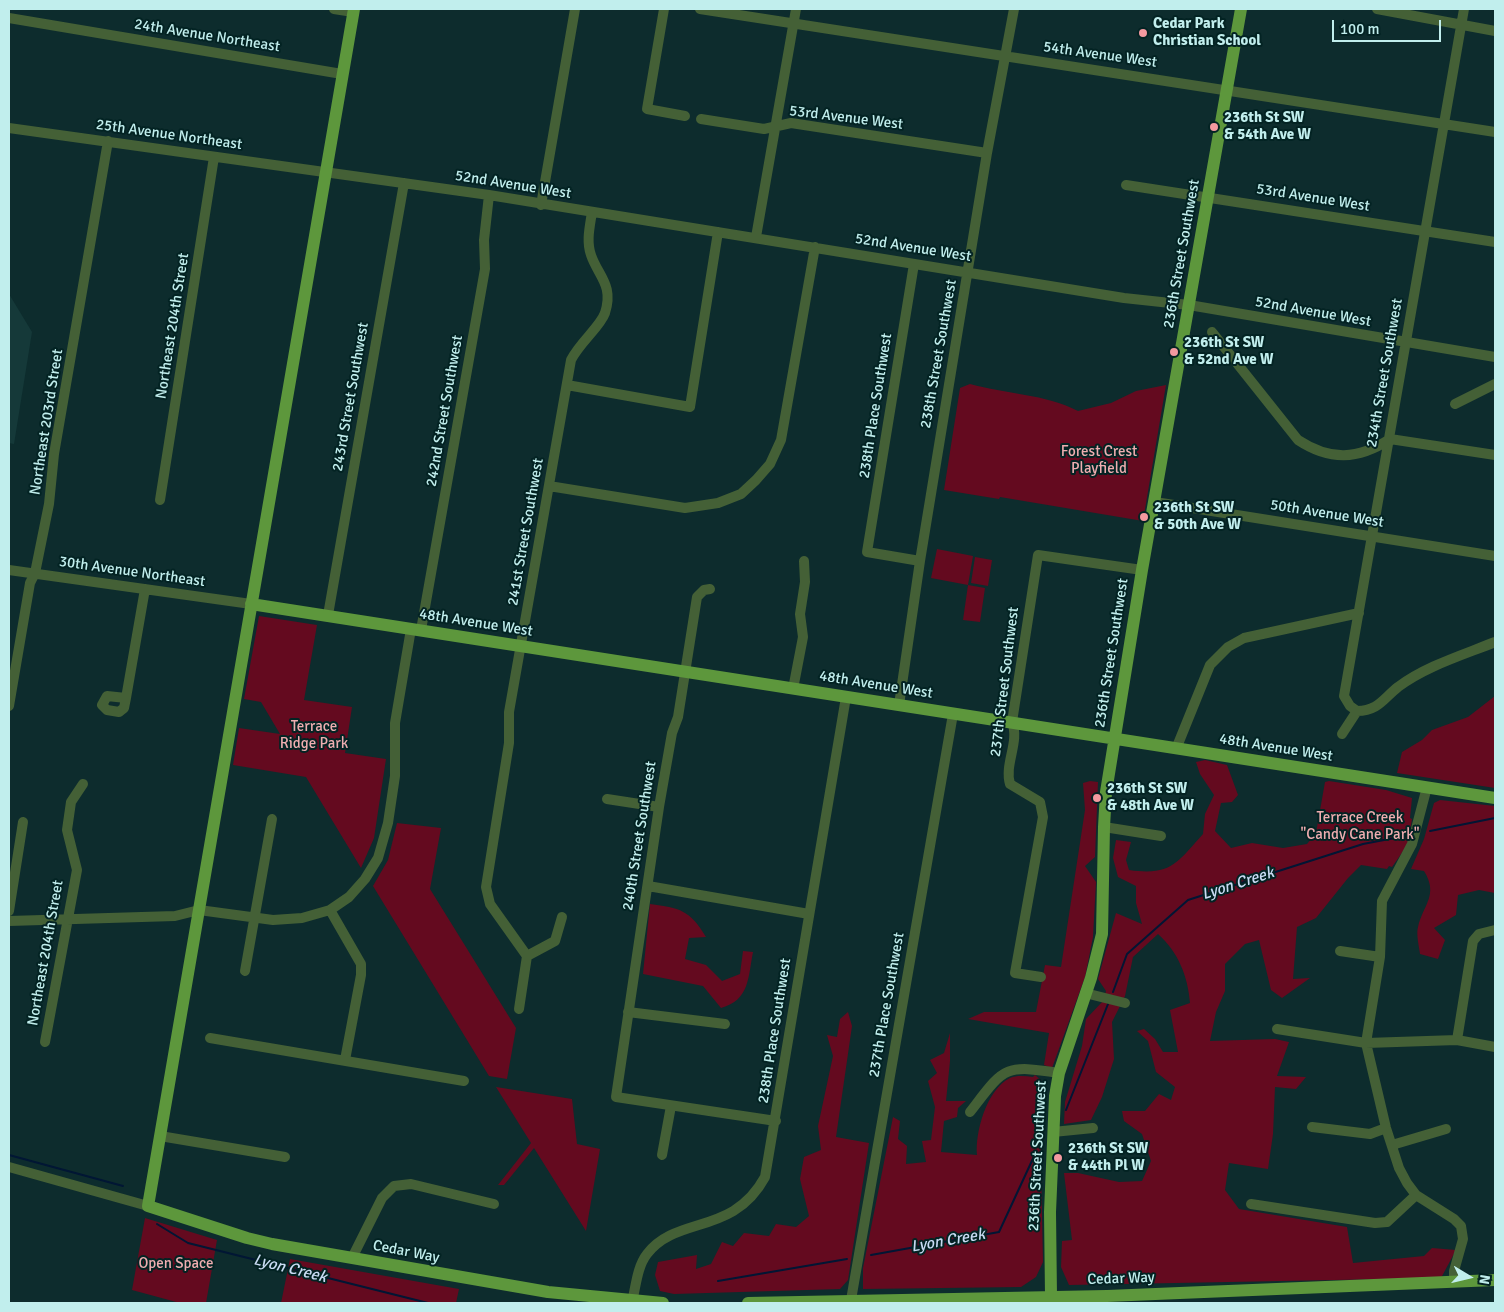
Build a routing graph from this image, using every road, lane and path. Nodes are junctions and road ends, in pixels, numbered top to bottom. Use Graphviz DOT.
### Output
graph roads {
  1 [pos="334,9"];
  2 [pos="575,9"];
  3 [pos="664,9"];
  4 [pos="700,9"];
  5 [pos="796,9"];
  6 [pos="1014,9"];
  7 [pos="1241,9"];
  8 [pos="1377,9"];
  9 [pos="1464,9"];
  10 [pos="353,10"];
  11 [pos="9,18"];
  12 [pos="793,24"];
  13 [pos="1460,26"];
  14 [pos="1495,31"];
  15 [pos="1005,56"];
  16 [pos="342,74"];
  17 [pos="1226,89"];
  18 [pos="685,116"];
  19 [pos="701,119"];
  20 [pos="1444,124"];
  21 [pos="776,125"];
  22 [pos="9,128"];
  23 [pos="1495,132"];
  24 [pos="108,141"];
  25 [pos="987,153"];
  26 [pos="214,157"];
  27 [pos="325,171"];
  28 [pos="404,183"];
  29 [pos="1126,185"];
  30 [pos="489,196"];
  31 [pos="1208,197"];
  32 [pos="542,205"];
  33 [pos="592,212"];
  34 [pos="1425,231"];
  35 [pos="718,232"];
  36 [pos="756,238"];
  37 [pos="1495,242"];
  38 [pos="815,247"];
  39 [pos="914,264"];
  40 [pos="968,273"];
  41 [pos="1189,306"];
  42 [pos="1212,332"];
  43 [pos="1406,343"];
  44 [pos="1495,357"];
  45 [pos="567,384"];
  46 [pos="1495,384"];
  47 [pos="1455,404"];
  48 [pos="1390,438"];
  49 [pos="1495,454"];
  50 [pos="549,486"];
  51 [pos="160,500"];
  52 [pos="1155,502"];
  53 [pos="1372,537"];
  54 [pos="1495,556"];
  55 [pos="804,561"];
  56 [pos="920,561"];
  57 [pos="9,570"];
  58 [pos="1142,570"];
  59 [pos="35,574"];
  60 [pos="145,589"];
  61 [pos="710,589"];
  62 [pos="252,604"];
  63 [pos="1359,614"];
  64 [pos="328,615"];
  65 [pos="416,630"];
  66 [pos="1495,642"];
  67 [pos="520,646"];
  68 [pos="685,671"];
  69 [pos="794,689"];
  70 [pos="846,697"];
  71 [pos="126,698"];
  72 [pos="900,705"];
  73 [pos="9,706"];
  74 [pos="1357,711"];
  75 [pos="954,714"];
  76 [pos="1012,722"];
  77 [pos="1342,734"];
  78 [pos="1115,738"];
  79 [pos="1176,749"];
  80 [pos="83,784"];
  81 [pos="1427,787"];
  82 [pos="1495,798"];
  83 [pos="607,799"];
  84 [pos="659,808"];
  85 [pos="272,819"];
  86 [pos="23,822"];
  87 [pos="1104,827"];
  88 [pos="1161,836"];
  89 [pos="648,886"];
  90 [pos="198,910"];
  91 [pos="330,910"];
  92 [pos="9,911"];
  93 [pos="810,914"];
  94 [pos="255,917"];
  95 [pos="562,917"];
  96 [pos="68,920"];
  97 [pos="9,921"];
  98 [pos="1495,930"];
  99 [pos="1340,951"];
  100 [pos="527,956"];
  101 [pos="1380,957"];
  102 [pos="245,971"];
  103 [pos="1040,978"];
  104 [pos="1085,993"];
  105 [pos="1125,1003"];
  106 [pos="519,1009"];
  107 [pos="628,1012"];
  108 [pos="725,1024"];
  109 [pos="1277,1029"];
  110 [pos="210,1038"];
  111 [pos="1457,1040"];
  112 [pos="45,1042"];
  113 [pos="1366,1043"];
  114 [pos="1495,1047"];
  115 [pos="345,1060"];
  116 [pos="1059,1073"];
  117 [pos="464,1081"];
  118 [pos="670,1106"];
  119 [pos="970,1112"];
  120 [pos="776,1121"];
  121 [pos="1312,1126"];
  122 [pos="1093,1128"];
  123 [pos="1386,1128"];
  124 [pos="1446,1129"];
  125 [pos="1052,1132"];
  126 [pos="160,1136"];
  127 [pos="1392,1145"];
  128 [pos="662,1155"];
  129 [pos="285,1157"];
  130 [pos="9,1167"];
  131 [pos="1416,1195"];
  132 [pos="494,1204"];
  133 [pos="1251,1204"];
  134 [pos="148,1206"];
  135 [pos="352,1258"];
  136 [pos="1495,1280"];
  137 [pos="1454,1281"];
  138 [pos="851,1300"];
  139 [pos="1051,1300"];
  140 [pos="632,1302"];
  141 [pos="663,1303"];
  142 [pos="748,1303"];
  1 -- 10 [label="street"];
  2 -- 32 [label="street"];
  3 -- 18 [label="street"];
  4 -- 12 [label="street, 54th Avenue West"];
  5 -- 12 [label="street"];
  6 -- 15 [label="street, 238th Street Southwest"];
  7 -- 17 [label="main road, 236th Street Southwest"];
  8 -- 13 [label="street"];
  9 -- 13 [label="street, 234th Street Southwest"];
  10 -- 16 [label="main road"];
  11 -- 16 [label="street, 24th Avenue Northeast"];
  12 -- 15 [label="street, 54th Avenue West"];
  12 -- 21 [label="street"];
  13 -- 14 [label="street"];
  13 -- 20 [label="street, 234th Street Southwest"];
  15 -- 17 [label="street, 54th Avenue West"];
  15 -- 25 [label="street, 238th Street Southwest"];
  16 -- 27 [label="main road"];
  17 -- 20 [label="street, 54th Avenue West"];
  17 -- 31 [label="main road, 236th Street Southwest"];
  19 -- 21 [label="street, 53rd Avenue West"];
  20 -- 23 [label="street, 54th Avenue West"];
  20 -- 34 [label="street, 234th Street Southwest"];
  21 -- 25 [label="street, 53rd Avenue West"];
  21 -- 36 [label="street"];
  22 -- 24 [label="street, 25th Avenue Northeast"];
  24 -- 26 [label="street, 25th Avenue Northeast"];
  24 -- 59 [label="street, Northeast 203rd Street"];
  25 -- 40 [label="street, 238th Street Southwest"];
  26 -- 27 [label="street, 25th Avenue Northeast"];
  26 -- 51 [label="street, Northeast 204th Street"];
  27 -- 28 [label="street, 52nd Avenue West"];
  27 -- 62 [label="main road"];
  28 -- 30 [label="street, 52nd Avenue West"];
  28 -- 64 [label="street, 243rd Street Southwest"];
  29 -- 31 [label="street, 53rd Avenue West"];
  30 -- 32 [label="street, 52nd Avenue West"];
  30 -- 65 [label="street, 242nd Street Southwest"];
  31 -- 34 [label="street, 53rd Avenue West"];
  31 -- 41 [label="main road, 236th Street Southwest"];
  32 -- 33 [label="street, 52nd Avenue West"];
  33 -- 35 [label="street, 52nd Avenue West"];
  33 -- 45 [label="street, 241st Street Southwest"];
  34 -- 37 [label="street, 53rd Avenue West"];
  34 -- 43 [label="street, 234th Street Southwest"];
  35 -- 36 [label="street, 52nd Avenue West"];
  35 -- 45 [label="street"];
  36 -- 38 [label="street, 52nd Avenue West"];
  38 -- 39 [label="street, 52nd Avenue West"];
  38 -- 50 [label="street"];
  39 -- 40 [label="street, 52nd Avenue West"];
  39 -- 56 [label="street, 238th Place Southwest"];
  40 -- 41 [label="street, 52nd Avenue West"];
  40 -- 56 [label="street, 238th Street Southwest"];
  41 -- 43 [label="street, 52nd Avenue West"];
  41 -- 52 [label="main road, 236th Street Southwest"];
  42 -- 48 [label="street"];
  43 -- 44 [label="street, 52nd Avenue West"];
  43 -- 48 [label="street, 234th Street Southwest"];
  45 -- 50 [label="street, 241st Street Southwest"];
  46 -- 47 [label="street"];
  48 -- 49 [label="street"];
  48 -- 53 [label="street, 234th Street Southwest"];
  50 -- 67 [label="street, 241st Street Southwest"];
  52 -- 53 [label="street, 50th Avenue West"];
  52 -- 58 [label="main road, 236th Street Southwest"];
  53 -- 54 [label="street, 50th Avenue West"];
  53 -- 63 [label="street, 234th Street Southwest"];
  55 -- 69 [label="street"];
  56 -- 72 [label="street, 238th Street Southwest"];
  57 -- 59 [label="street, 30th Avenue Northeast"];
  58 -- 76 [label="street, 237th Street Southwest"];
  58 -- 78 [label="main road, 236th Street Southwest"];
  59 -- 60 [label="street, 30th Avenue Northeast"];
  59 -- 73 [label="street, Northeast 203rd Street"];
  60 -- 62 [label="street, 30th Avenue Northeast"];
  60 -- 71 [label="street"];
  61 -- 68 [label="street, 240th Street Southwest"];
  62 -- 64 [label="main road, 48th Avenue West"];
  62 -- 90 [label="main road"];
  63 -- 74 [label="street, 234th Street Southwest"];
  63 -- 79 [label="street"];
  64 -- 65 [label="main road, 48th Avenue West"];
  65 -- 67 [label="main road, 48th Avenue West"];
  65 -- 91 [label="street, 242nd Street Southwest"];
  66 -- 74 [label="street"];
  67 -- 68 [label="main road, 48th Avenue West"];
  67 -- 100 [label="street, 241st Street Southwest"];
  68 -- 69 [label="main road, 48th Avenue West"];
  68 -- 84 [label="street, 240th Street Southwest"];
  69 -- 70 [label="main road, 48th Avenue West"];
  70 -- 72 [label="main road, 48th Avenue West"];
  70 -- 93 [label="street, 238th Place Southwest"];
  72 -- 75 [label="main road, 48th Avenue West"];
  74 -- 77 [label="street"];
  75 -- 76 [label="main road, 48th Avenue West"];
  75 -- 138 [label="street, 237th Place Southwest"];
  76 -- 78 [label="main road, 48th Avenue West"];
  76 -- 103 [label="street, 237th Street Southwest"];
  78 -- 79 [label="main road, 48th Avenue West"];
  78 -- 87 [label="main road, 236th Street Southwest"];
  79 -- 81 [label="main road, 48th Avenue West"];
  80 -- 96 [label="street, Northeast 204th Street"];
  81 -- 82 [label="main road, 48th Avenue West"];
  81 -- 101 [label="street"];
  83 -- 84 [label="street"];
  84 -- 89 [label="street, 240th Street Southwest"];
  85 -- 94 [label="street"];
  86 -- 92 [label="street"];
  87 -- 88 [label="street"];
  87 -- 104 [label="main road, 236th Street Southwest"];
  89 -- 93 [label="street"];
  89 -- 107 [label="street, 240th Street Southwest"];
  90 -- 94 [label="street"];
  90 -- 96 [label="street"];
  90 -- 126 [label="main road"];
  91 -- 94 [label="street"];
  91 -- 115 [label="street"];
  93 -- 120 [label="street, 238th Place Southwest"];
  94 -- 102 [label="street"];
  95 -- 100 [label="street"];
  96 -- 97 [label="street"];
  96 -- 112 [label="street, Northeast 204th Street"];
  98 -- 111 [label="street"];
  99 -- 101 [label="street"];
  100 -- 106 [label="street"];
  101 -- 113 [label="street"];
  104 -- 105 [label="street"];
  104 -- 116 [label="main road, 236th Street Southwest"];
  107 -- 108 [label="street"];
  107 -- 118 [label="street, 240th Street Southwest"];
  109 -- 113 [label="street"];
  110 -- 115 [label="street"];
  111 -- 113 [label="street"];
  111 -- 114 [label="street"];
  113 -- 123 [label="street"];
  115 -- 117 [label="street"];
  116 -- 119 [label="street"];
  116 -- 125 [label="main road, 236th Street Southwest"];
  118 -- 120 [label="street"];
  118 -- 128 [label="street"];
  120 -- 140 [label="street, 238th Place Southwest"];
  121 -- 123 [label="street"];
  122 -- 125 [label="street"];
  123 -- 127 [label="street"];
  124 -- 127 [label="street"];
  125 -- 139 [label="main road, 236th Street Southwest"];
  126 -- 129 [label="street"];
  126 -- 134 [label="main road"];
  127 -- 131 [label="street"];
  130 -- 134 [label="street"];
  131 -- 133 [label="street"];
  131 -- 137 [label="street"];
  132 -- 135 [label="street"];
  134 -- 135 [label="main road, Cedar Way"];
  135 -- 140 [label="main road, Cedar Way"];
  136 -- 137 [label="main road, Cedar Way"];
  137 -- 139 [label="main road, Cedar Way"];
  138 -- 139 [label="main road, Cedar Way"];
  138 -- 142 [label="main road, Cedar Way"];
  140 -- 141 [label="main road, Cedar Way"];
}
